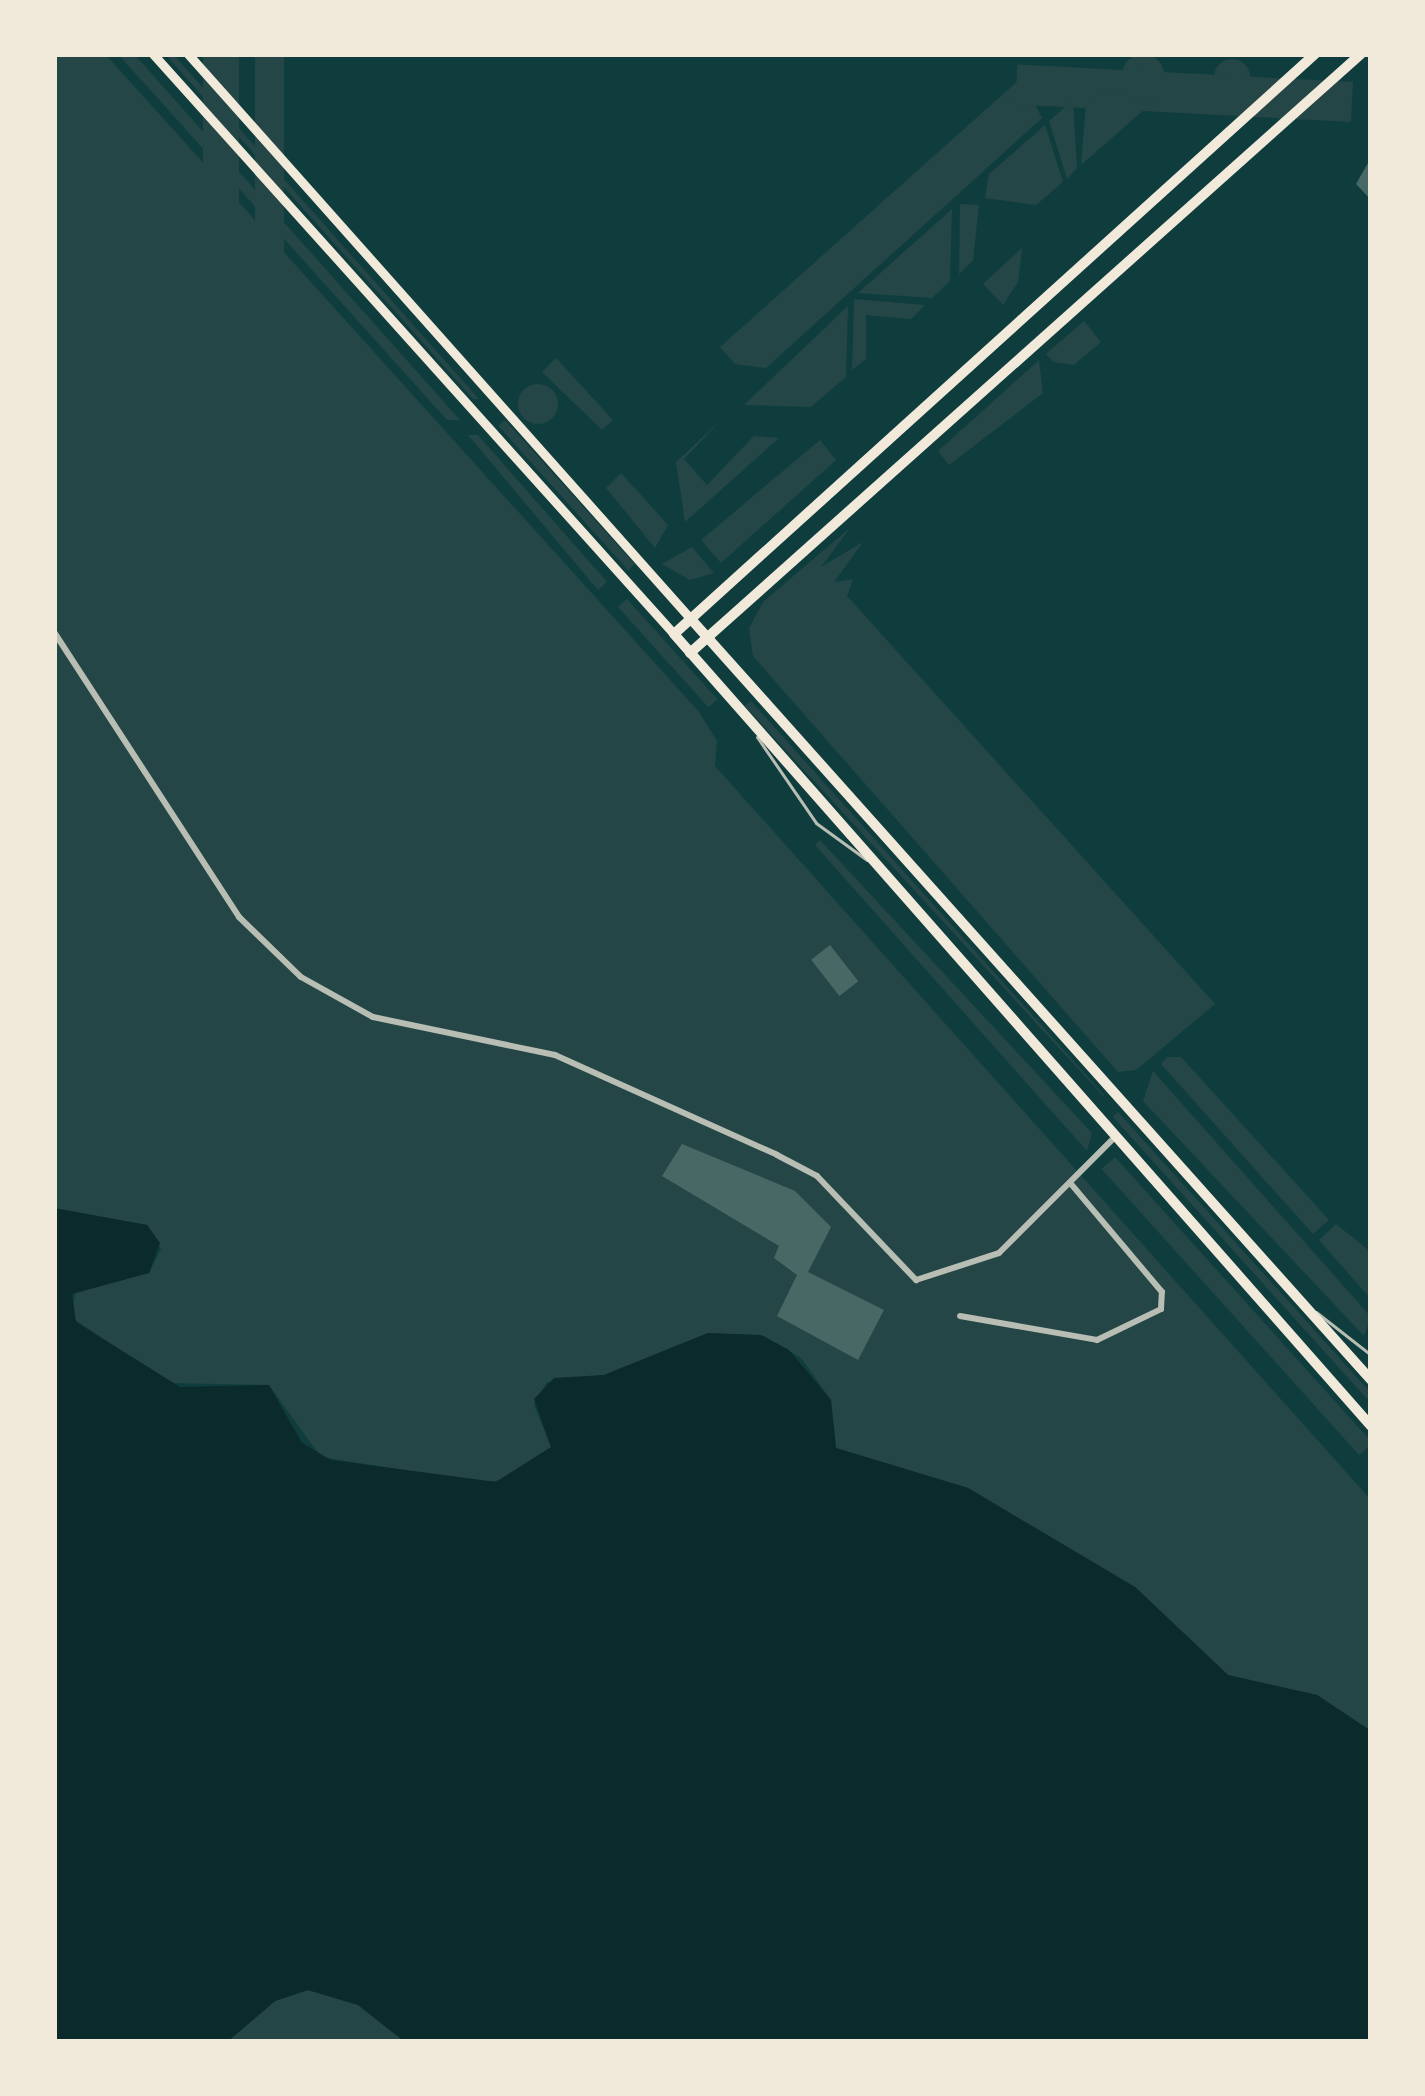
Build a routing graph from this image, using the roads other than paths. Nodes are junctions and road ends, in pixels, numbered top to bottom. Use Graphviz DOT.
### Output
graph roads {
  1 [pos="153,54"];
  2 [pos="188,54"];
  3 [pos="1315,54"];
  4 [pos="1361,54"];
  5 [pos="690,618"];
  6 [pos="54,632"];
  7 [pos="674,634"];
  8 [pos="707,637"];
  9 [pos="690,653"];
  10 [pos="1117,1099"];
  11 [pos="1096,1118"];
  12 [pos="1114,1138"];
  13 [pos="1071,1184"];
  14 [pos="1306,1306"];
  15 [pos="961,1316"];
  16 [pos="1371,1355"];
  17 [pos="1371,1380"];
  18 [pos="1371,1426"];
  1 -- 7 [label="main road"];
  2 -- 5 [label="main road"];
  3 -- 5 [label="main road"];
  4 -- 8 [label="main road"];
  5 -- 7 [label="main road"];
  5 -- 8 [label="main road"];
  6 -- 13 [label="street"];
  7 -- 9 [label="main road"];
  8 -- 9 [label="main road"];
  8 -- 10 [label="main road"];
  9 -- 11 [label="main road"];
  10 -- 11 [label="main road"];
  10 -- 14 [label="main road"];
  11 -- 12 [label="main road"];
  12 -- 13 [label="street"];
  12 -- 18 [label="main road"];
  13 -- 15 [label="street"];
  14 -- 16 [label="lane"];
  14 -- 17 [label="main road"];
}
